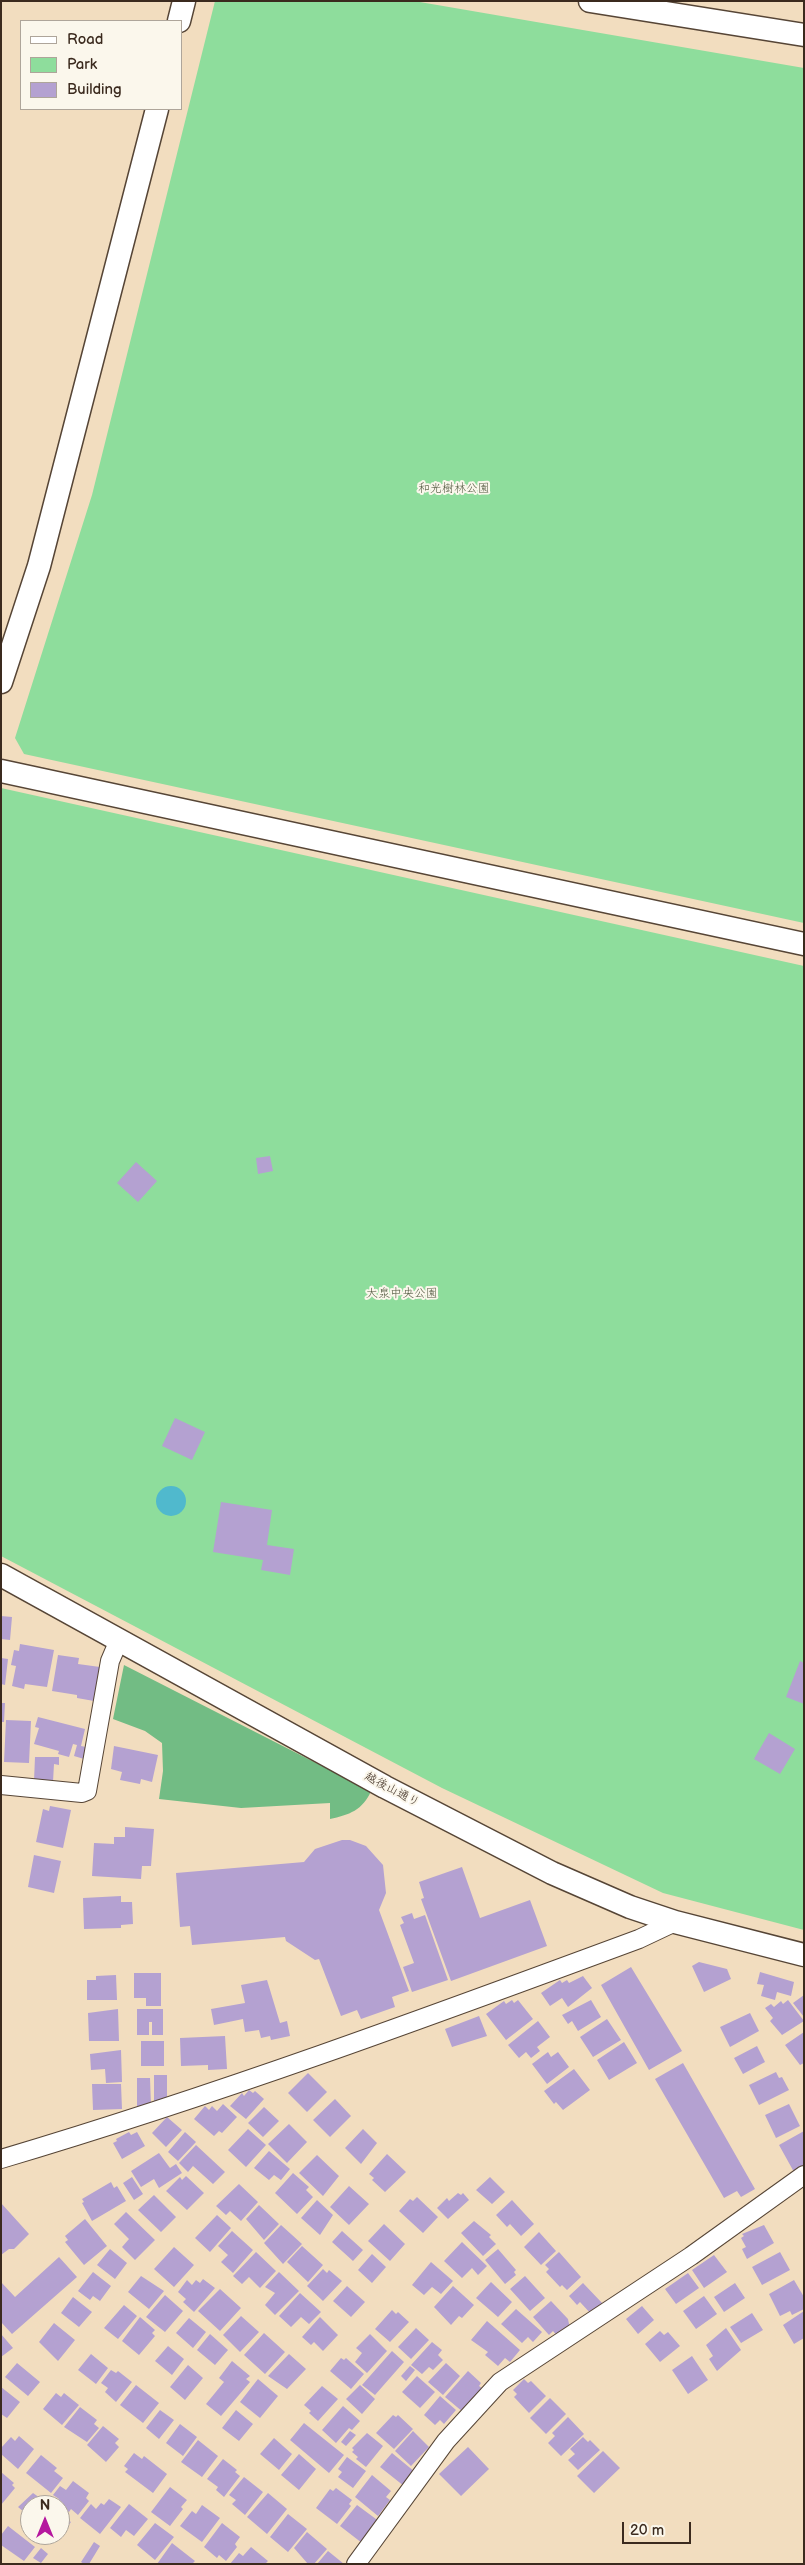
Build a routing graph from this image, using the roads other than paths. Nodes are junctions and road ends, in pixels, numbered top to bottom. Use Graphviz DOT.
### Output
graph roads {
  1 [pos="184,1"];
  2 [pos="590,1"];
  3 [pos="179,20"];
  4 [pos="804,35"];
  5 [pos="157,110"];
  6 [pos="1,682"];
  7 [pos="1,771"];
  8 [pos="804,944"];
  9 [pos="1,1575"];
  10 [pos="119,1640"];
  11 [pos="1,1785"];
  12 [pos="675,1922"];
  13 [pos="804,1954"];
  14 [pos="1,2159"];
  15 [pos="804,2175"];
  16 [pos="356,2564"];
  1 -- 3 [label="street"];
  2 -- 4 [label="street"];
  5 -- 6 [label="street"];
  7 -- 8 [label="street"];
  9 -- 10 [label="street, 越後山通り"];
  10 -- 11 [label="street"];
  10 -- 12 [label="street, 越後山通り"];
  12 -- 13 [label="street, 越後山通り"];
  12 -- 14 [label="street"];
  15 -- 16 [label="street"];
}
